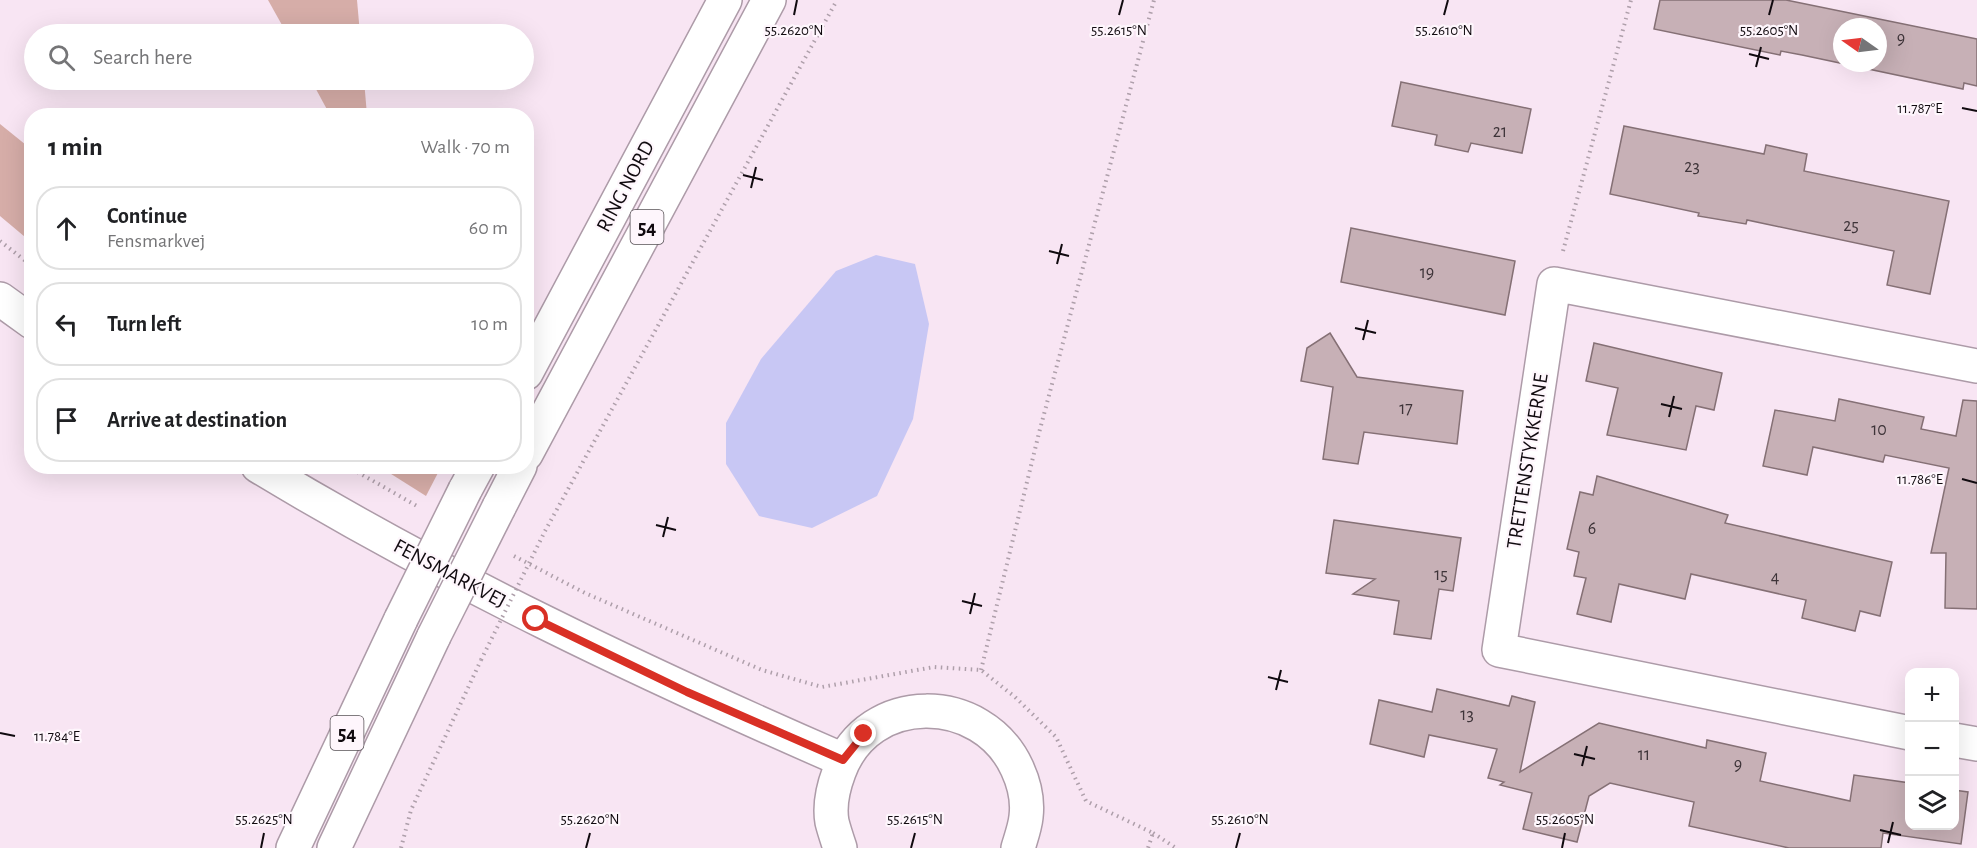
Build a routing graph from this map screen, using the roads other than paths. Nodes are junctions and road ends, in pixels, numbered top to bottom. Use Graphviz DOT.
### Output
graph roads {
  1 [pos="725,0"];
  2 [pos="769,0"];
  3 [pos="0,299"];
  4 [pos="24,316"];
  5 [pos="534,358"];
  6 [pos="1977,366"];
  7 [pos="534,439"];
  8 [pos="273,474"];
  9 [pos="516,474"];
  10 [pos="471,478"];
  11 [pos="1905,732"];
  12 [pos="1959,741"];
  13 [pos="1977,744"];
  14 [pos="843,760"];
  15 [pos="293,848"];
  16 [pos="334,848"];
  17 [pos="840,848"];
  18 [pos="1019,848"];
  1 -- 5 [label="main road, RING NORD / 54"];
  2 -- 7 [label="main road, 54"];
  3 -- 4 [label="main road"];
  6 -- 11 [label="main road, TRETTENSTYKKERNE"];
  8 -- 14 [label="main road, FENSMARKVEJ"];
  9 -- 16 [label="main road, 54, bridge"];
  10 -- 15 [label="main road, 54, bridge"];
  12 -- 13 [label="main road"];
  14 -- 17 [label="main road"];
  14 -- 18 [label="main road"];
}
